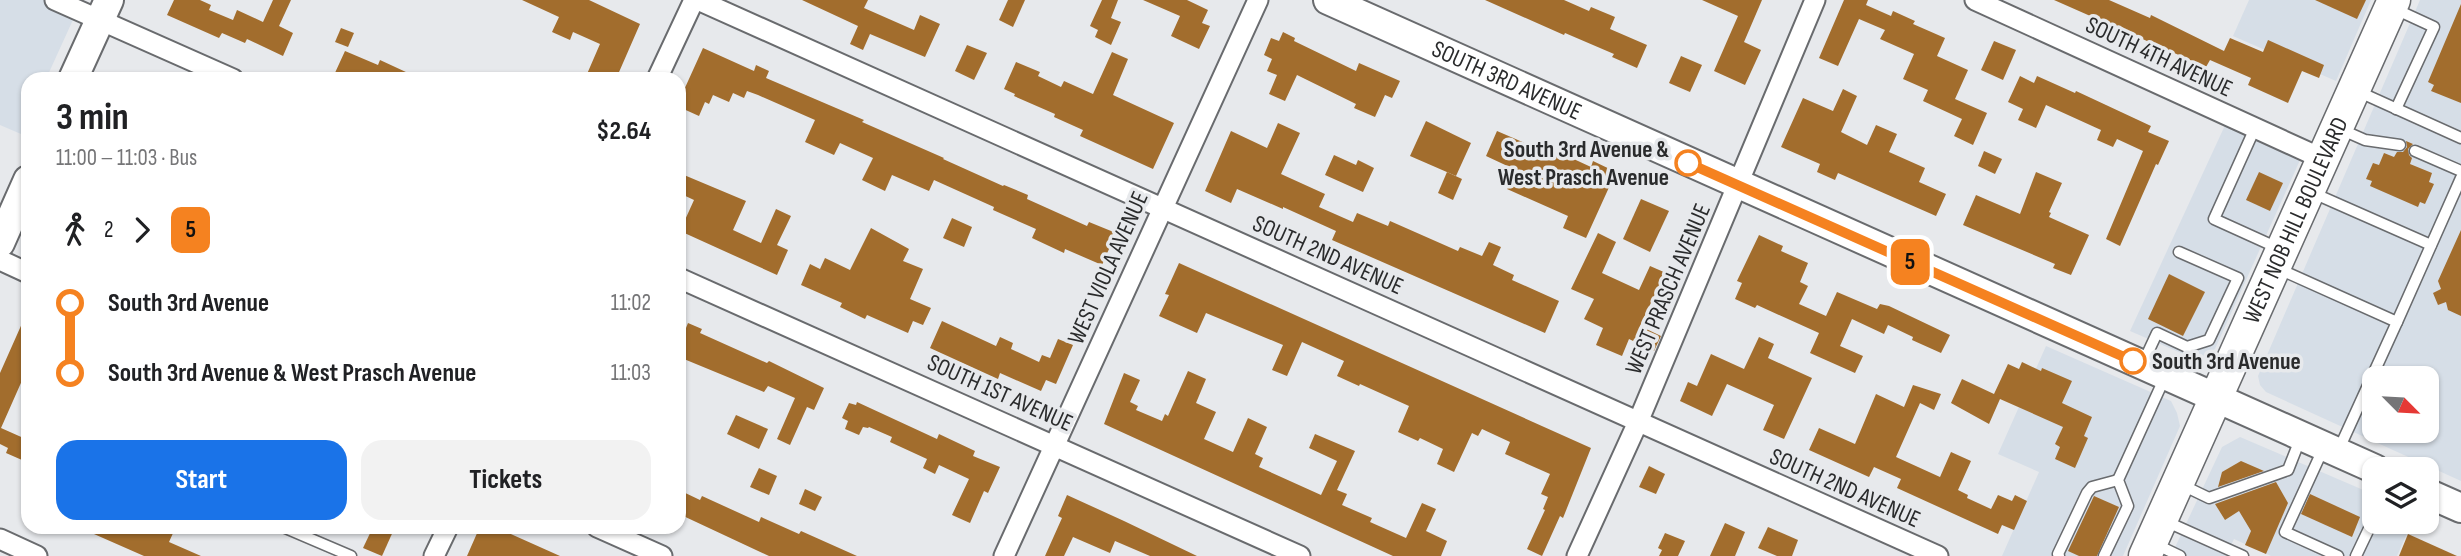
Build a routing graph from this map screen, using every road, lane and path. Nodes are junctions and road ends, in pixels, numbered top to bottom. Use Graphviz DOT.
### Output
graph roads {
  1 [pos="55,0"];
  2 [pos="696,0"];
  3 [pos="1258,0"];
  4 [pos="1328,0"];
  5 [pos="1815,0"];
  6 [pos="1975,0"];
  7 [pos="2392,4"];
  8 [pos="104,10"];
  9 [pos="76,72"];
  10 [pos="220,72"];
  11 [pos="660,72"];
  12 [pos="2354,90"];
  13 [pos="2396,109"];
  14 [pos="2337,127"];
  15 [pos="2255,128"];
  16 [pos="2461,138"];
  17 [pos="2400,145"];
  18 [pos="2415,151"];
  19 [pos="2323,159"];
  20 [pos="2461,172"];
  21 [pos="2461,178"];
  22 [pos="1738,186"];
  23 [pos="2309,191"];
  24 [pos="21,196"];
  25 [pos="1162,207"];
  26 [pos="0,243"];
  27 [pos="2431,245"];
  28 [pos="2179,252"];
  29 [pos="2279,259"];
  30 [pos="0,260"];
  31 [pos="21,269"];
  32 [pos="686,281"];
  33 [pos="2397,322"];
  34 [pos="2154,370"];
  35 [pos="2217,398"];
  36 [pos="1638,422"];
  37 [pos="1056,445"];
  38 [pos="2321,445"];
  39 [pos="2362,463"];
  40 [pos="2118,480"];
  41 [pos="2178,483"];
  42 [pos="2439,498"];
  43 [pos="2461,508"];
  44 [pos="299,534"];
  45 [pos="445,534"];
  46 [pos="613,534"];
  47 [pos="2366,534"];
  48 [pos="0,539"];
  49 [pos="2152,539"];
  50 [pos="37,556"];
  51 [pos="351,556"];
  52 [pos="434,556"];
  53 [pos="662,556"];
  54 [pos="1004,556"];
  55 [pos="1300,556"];
  56 [pos="1577,556"];
  57 [pos="1938,556"];
  58 [pos="2059,556"];
  59 [pos="2105,556"];
  60 [pos="2180,556"];
  61 [pos="2243,556"];
  62 [pos="2338,556"];
  63 [pos="2356,556"];
  1 -- 8 [label="street"];
  2 -- 11 [label="street"];
  2 -- 25 [label="street, SOUTH 2ND AVENUE"];
  3 -- 25 [label="street, WEST VIOLA AVENUE"];
  4 -- 22 [label="street, SOUTH 3RD AVENUE"];
  5 -- 22 [label="street, WEST PRASCH AVENUE"];
  6 -- 15 [label="street, SOUTH 4TH AVENUE"];
  7 -- 12 [label="main road, WEST NOB HILL BOULEVARD"];
  7 -- 13 [label="lane"];
  8 -- 9 [label="street"];
  8 -- 10 [label="street"];
  12 -- 13 [label="lane"];
  12 -- 14 [label="main road, WEST NOB HILL BOULEVARD"];
  13 -- 16 [label="lane"];
  14 -- 17 [label="lane"];
  14 -- 19 [label="main road, WEST NOB HILL BOULEVARD"];
  15 -- 19 [label="street, SOUTH 4TH AVENUE"];
  15 -- 29 [label="lane"];
  18 -- 20 [label="lane"];
  19 -- 23 [label="main road, WEST NOB HILL BOULEVARD"];
  21 -- 27 [label="lane"];
  22 -- 34 [label="street, SOUTH 3RD AVENUE"];
  22 -- 36 [label="street, WEST PRASCH AVENUE"];
  23 -- 27 [label="lane"];
  23 -- 29 [label="main road, WEST NOB HILL BOULEVARD"];
  24 -- 26 [label="street"];
  25 -- 36 [label="street, SOUTH 2ND AVENUE"];
  25 -- 37 [label="street, WEST VIOLA AVENUE"];
  27 -- 33 [label="lane"];
  28 -- 34 [label="lane"];
  29 -- 33 [label="lane"];
  29 -- 35 [label="main road, WEST NOB HILL BOULEVARD"];
  30 -- 31 [label="street"];
  32 -- 37 [label="street, SOUTH 1ST AVENUE"];
  33 -- 38 [label="lane"];
  34 -- 35 [label="street, SOUTH 3RD AVENUE"];
  34 -- 40 [label="lane"];
  35 -- 38 [label="street, SOUTH 3RD AVENUE"];
  35 -- 41 [label="main road, WEST NOB HILL BOULEVARD"];
  36 -- 56 [label="street, WEST PRASCH AVENUE"];
  36 -- 57 [label="street, SOUTH 2ND AVENUE"];
  37 -- 54 [label="street, WEST VIOLA AVENUE"];
  37 -- 55 [label="street, SOUTH 1ST AVENUE"];
  38 -- 39 [label="street, SOUTH 3RD AVENUE"];
  38 -- 41 [label="lane"];
  38 -- 62 [label="lane"];
  40 -- 58 [label="lane"];
  40 -- 59 [label="lane"];
  41 -- 49 [label="main road, WEST NOB HILL BOULEVARD"];
  42 -- 43 [label="street"];
  44 -- 51 [label="lane"];
  45 -- 52 [label="street"];
  46 -- 53 [label="street"];
  47 -- 63 [label="lane"];
  48 -- 50 [label="street"];
  49 -- 60 [label="lane"];
  49 -- 61 [label="lane"];
}
